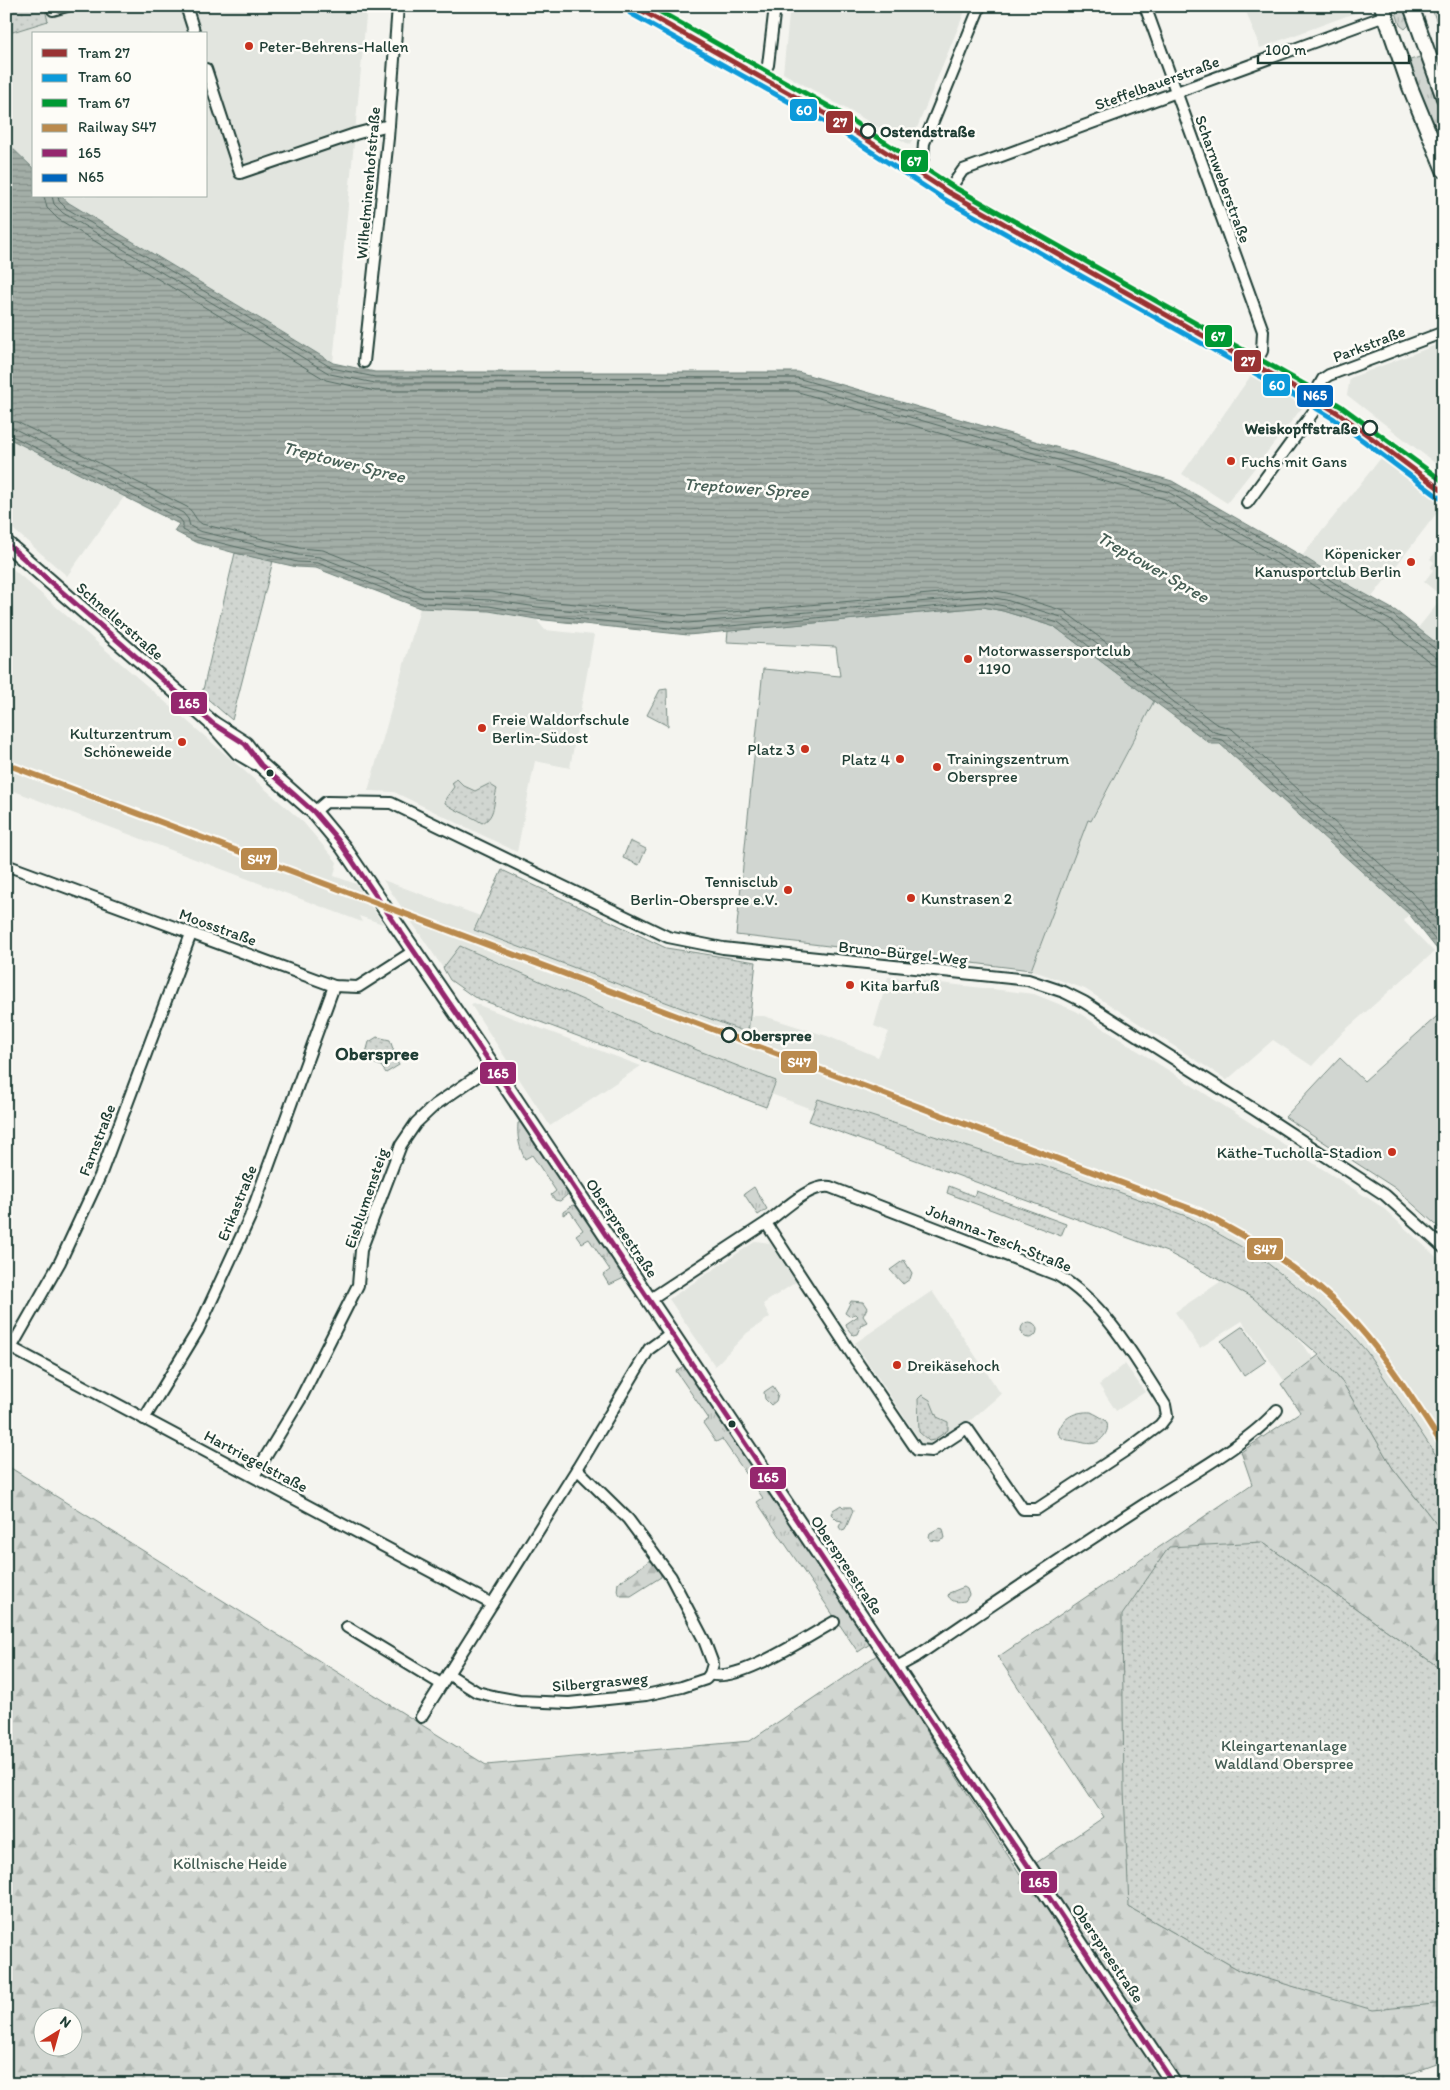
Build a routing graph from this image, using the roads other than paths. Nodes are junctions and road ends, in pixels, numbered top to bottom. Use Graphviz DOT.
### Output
graph roads {
  1 [pos="67,6"];
  2 [pos="186,6"];
  3 [pos="398,6"];
  4 [pos="639,6"];
  5 [pos="775,6"];
  6 [pos="980,6"];
  7 [pos="1145,6"];
  8 [pos="1411,6"];
  9 [pos="53,8"];
  10 [pos="1384,11"];
  11 [pos="194,32"];
  12 [pos="208,75"];
  13 [pos="762,77"];
  14 [pos="1176,92"];
  15 [pos="1444,98"];
  16 [pos="389,126"];
  17 [pos="916,168"];
  18 [pos="1444,170"];
  19 [pos="949,190"];
  20 [pos="1444,332"];
  21 [pos="364,362"];
  22 [pos="1256,362"];
  23 [pos="1318,397"];
  24 [pos="1444,490"];
  25 [pos="1247,503"];
  26 [pos="6,543"];
  27 [pos="314,812"];
  28 [pos="6,865"];
  29 [pos="192,934"];
  30 [pos="414,950"];
  31 [pos="334,986"];
  32 [pos="492,1066"];
  33 [pos="766,1224"];
  34 [pos="1444,1248"];
  35 [pos="649,1300"];
  36 [pos="671,1334"];
  37 [pos="9,1347"];
  38 [pos="1278,1410"];
  39 [pos="144,1419"];
  40 [pos="577,1469"];
  41 [pos="254,1476"];
  42 [pos="492,1604"];
  43 [pos="834,1622"];
  44 [pos="347,1627"];
  45 [pos="895,1668"];
  46 [pos="448,1674"];
  47 [pos="710,1674"];
  48 [pos="442,1684"];
  49 [pos="421,1716"];
  50 [pos="1174,2084"];
  1 -- 9 [label="street"];
  2 -- 11 [label="street"];
  3 -- 16 [label="street, Wilhelminenhofstraße"];
  4 -- 13 [label="street"];
  5 -- 13 [label="street"];
  6 -- 17 [label="street"];
  7 -- 14 [label="street, Scharnweberstraße"];
  8 -- 15 [label="main road"];
  10 -- 14 [label="street, Steffelbauerstraße"];
  10 -- 18 [label="main road"];
  12 -- 16 [label="street"];
  13 -- 17 [label="street"];
  14 -- 19 [label="street, Steffelbauerstraße"];
  14 -- 22 [label="street, Scharnweberstraße"];
  16 -- 21 [label="street, Wilhelminenhofstraße"];
  17 -- 19 [label="street"];
  19 -- 22 [label="street"];
  20 -- 23 [label="street, Parkstraße"];
  22 -- 23 [label="street"];
  23 -- 24 [label="street"];
  23 -- 25 [label="street, Parkstraße"];
  26 -- 27 [label="main road, Schnellerstraße"];
  27 -- 30 [label="main road, Oberspreestraße"];
  27 -- 34 [label="street, Bruno-Bürgel-Weg"];
  28 -- 29 [label="street, Moosstraße"];
  29 -- 31 [label="street, Moosstraße"];
  29 -- 37 [label="street, Farnstraße"];
  30 -- 31 [label="street, Moosstraße"];
  30 -- 32 [label="main road, Oberspreestraße"];
  31 -- 39 [label="street, Erikastraße"];
  32 -- 35 [label="main road, Oberspreestraße"];
  32 -- 41 [label="street, Eisblumensteig"];
  33 -- 33 [label="street, Johanna-Tesch-Straße"];
  33 -- 35 [label="street, Johanna-Tesch-Straße"];
  35 -- 36 [label="main road, Oberspreestraße"];
  36 -- 40 [label="street"];
  36 -- 45 [label="main road, Oberspreestraße"];
  37 -- 39 [label="street, Hartriegelstraße"];
  38 -- 45 [label="street"];
  39 -- 41 [label="street, Hartriegelstraße"];
  40 -- 42 [label="street"];
  40 -- 47 [label="street"];
  41 -- 42 [label="street, Hartriegelstraße"];
  42 -- 46 [label="street"];
  43 -- 47 [label="street, Silbergrasweg"];
  44 -- 48 [label="street"];
  45 -- 50 [label="main road, Oberspreestraße"];
  46 -- 47 [label="street, Silbergrasweg"];
  46 -- 48 [label="street"];
  48 -- 49 [label="street"];
}
